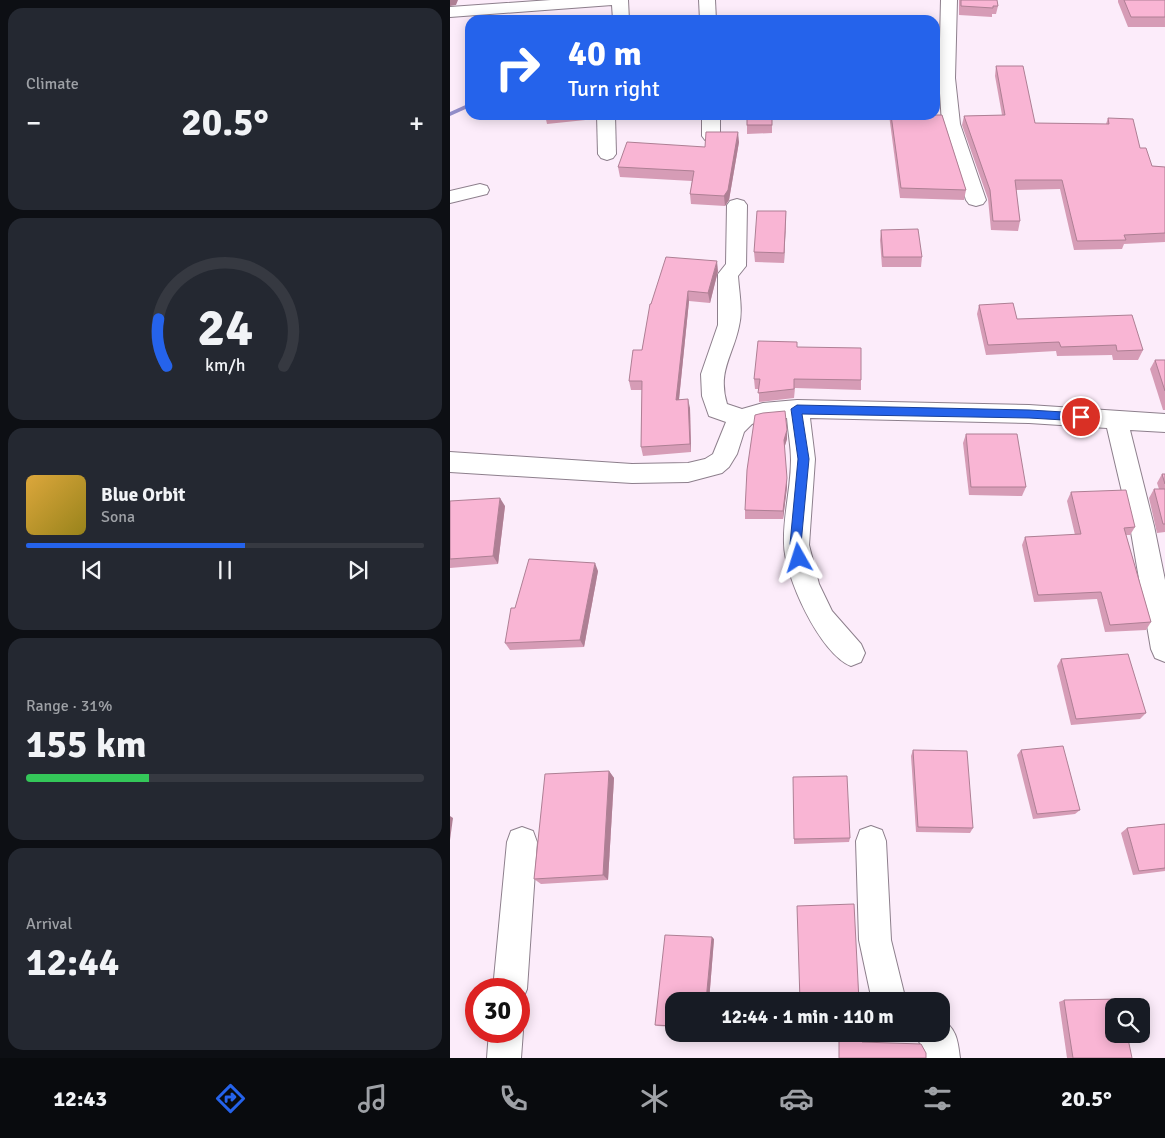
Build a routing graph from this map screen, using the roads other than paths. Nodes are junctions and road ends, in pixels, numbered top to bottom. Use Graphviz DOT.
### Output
graph roads {
  1 [pos="615,0"];
  2 [pos="620,0"];
  3 [pos="707,0"];
  4 [pos="949,0"];
  5 [pos="450,12"];
  6 [pos="621,15"];
  7 [pos="708,15"];
  8 [pos="941,77"];
  9 [pos="606,120"];
  10 [pos="711,120"];
  11 [pos="711,136"];
  12 [pos="607,154"];
  13 [pos="480,190"];
  14 [pos="450,197"];
  15 [pos="976,200"];
  16 [pos="737,205"];
  17 [pos="797,409"];
  18 [pos="744,418"];
  19 [pos="1116,419"];
  20 [pos="1165,422"];
  21 [pos="450,462"];
  22 [pos="1165,649"];
  23 [pos="851,652"];
  24 [pos="522,842"];
  25 [pos="871,842"];
  26 [pos="511,978"];
  27 [pos="887,992"];
  28 [pos="940,1042"];
  29 [pos="505,1043"];
  30 [pos="504,1058"];
  31 [pos="943,1058"];
  1 -- 5 [label="street"];
  2 -- 6 [label="street"];
  3 -- 7 [label="street"];
  4 -- 8 [label="street"];
  8 -- 15 [label="street"];
  9 -- 12 [label="street"];
  10 -- 11 [label="street"];
  13 -- 14 [label="street"];
  16 -- 18 [label="street"];
  17 -- 18 [label="street"];
  17 -- 19 [label="street"];
  17 -- 23 [label="street"];
  18 -- 21 [label="street"];
  19 -- 20 [label="street"];
  19 -- 22 [label="street"];
  24 -- 26 [label="street"];
  25 -- 27 [label="street"];
  28 -- 31 [label="street"];
  29 -- 30 [label="street"];
}
